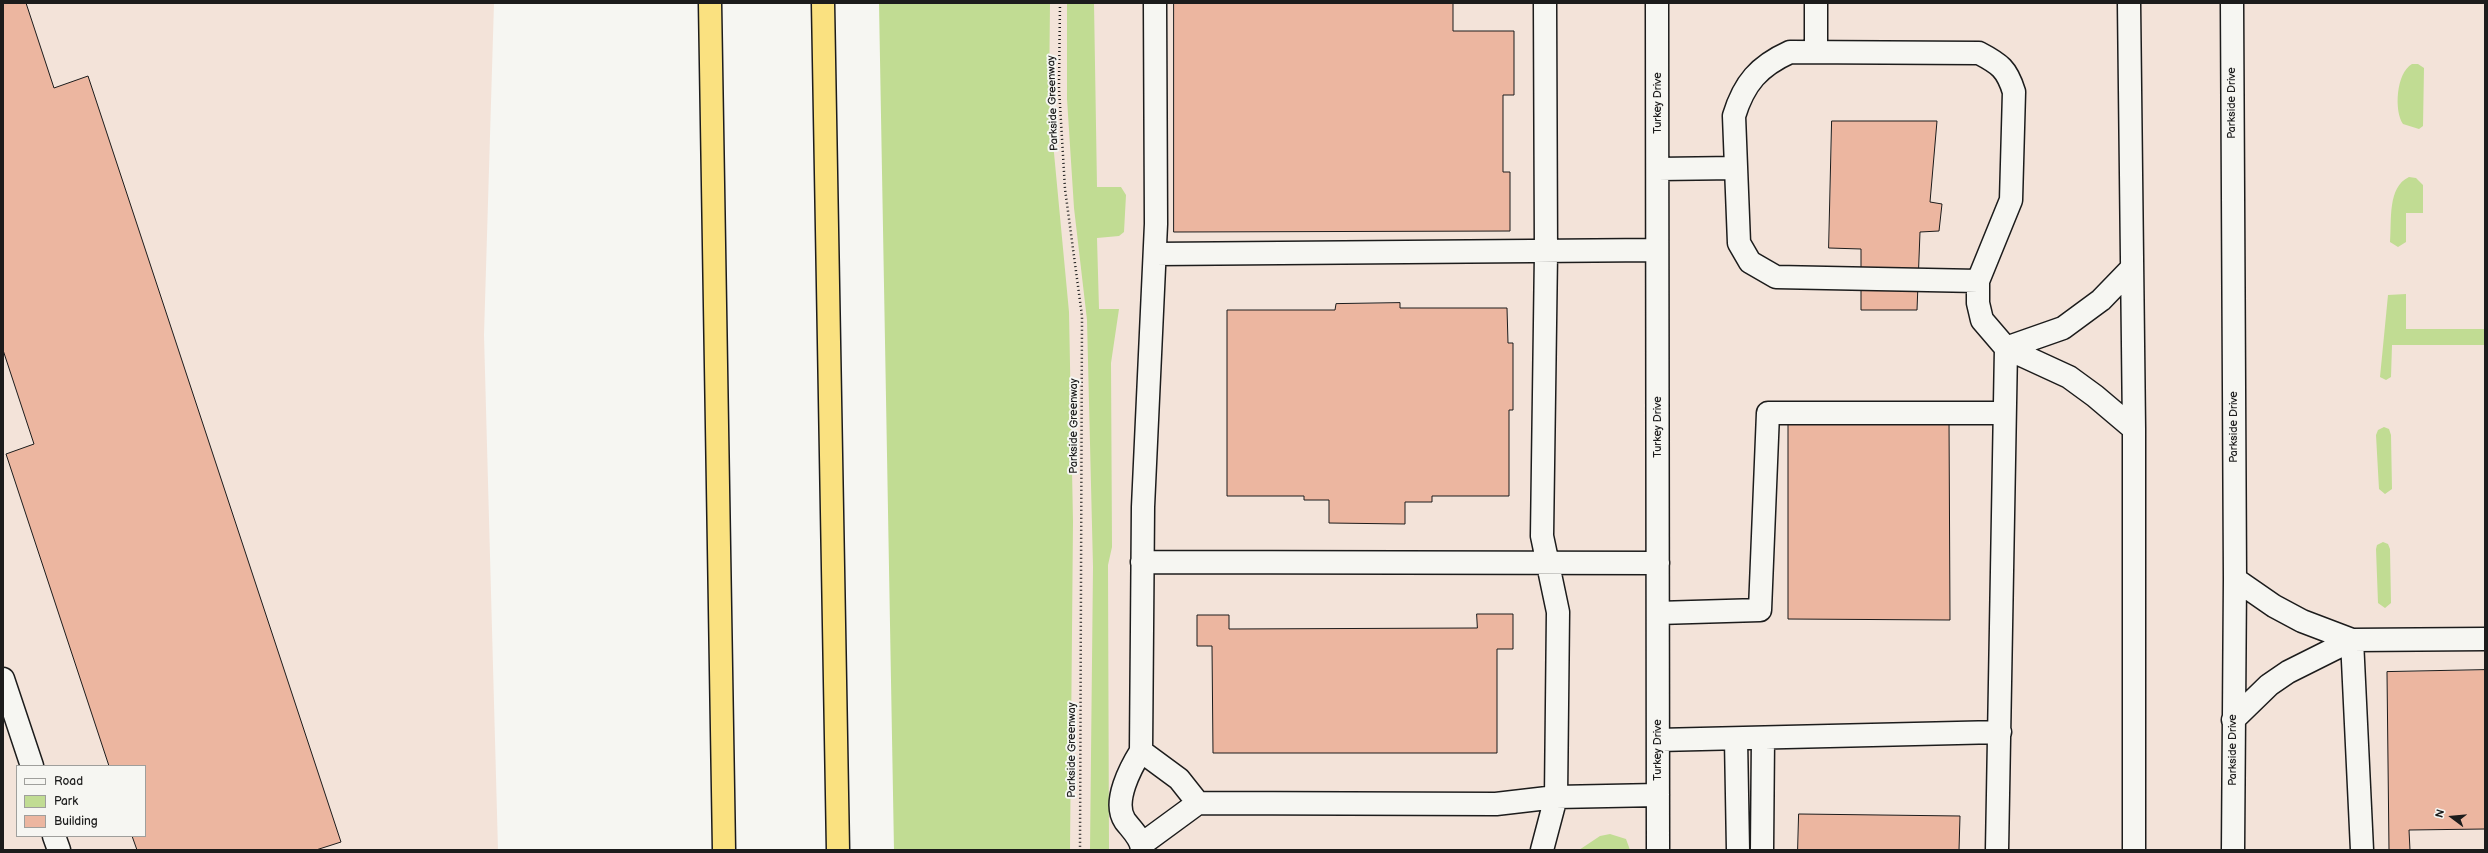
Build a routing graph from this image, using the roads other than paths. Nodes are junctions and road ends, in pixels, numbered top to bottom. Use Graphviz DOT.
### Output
graph roads {
  1 [pos="710,3"];
  2 [pos="823,3"];
  3 [pos="1155,3"];
  4 [pos="1545,3"];
  5 [pos="1658,3"];
  6 [pos="1816,3"];
  7 [pos="2129,3"];
  8 [pos="2232,3"];
  9 [pos="1816,52"];
  10 [pos="1736,168"];
  11 [pos="1658,169"];
  12 [pos="1657,250"];
  13 [pos="1546,253"];
  14 [pos="1154,254"];
  15 [pos="2131,269"];
  16 [pos="1978,281"];
  17 [pos="2006,348"];
  18 [pos="2004,413"];
  19 [pos="2134,429"];
  20 [pos="1142,562"];
  21 [pos="1547,563"];
  22 [pos="1658,563"];
  23 [pos="2236,579"];
  24 [pos="1658,613"];
  25 [pos="2485,639"];
  26 [pos="2352,640"];
  27 [pos="5,689"];
  28 [pos="2233,720"];
  29 [pos="2000,732"];
  30 [pos="1763,738"];
  31 [pos="1736,739"];
  32 [pos="1658,740"];
  33 [pos="1141,751"];
  34 [pos="32,765"];
  35 [pos="1658,795"];
  36 [pos="1556,797"];
  37 [pos="1198,803"];
  38 [pos="54,837"];
  39 [pos="2132,844"];
  40 [pos="1142,847"];
  41 [pos="59,850"];
  42 [pos="724,850"];
  43 [pos="838,850"];
  44 [pos="1542,850"];
  45 [pos="1658,850"];
  46 [pos="1738,850"];
  47 [pos="1762,850"];
  48 [pos="1997,850"];
  49 [pos="2233,850"];
  50 [pos="2362,850"];
  1 -- 42 [label="highway"];
  2 -- 43 [label="highway"];
  3 -- 14 [label="street"];
  4 -- 13 [label="street"];
  5 -- 11 [label="street, Turkey Drive"];
  6 -- 9 [label="street"];
  7 -- 15 [label="street"];
  8 -- 23 [label="street, Parkside Drive"];
  9 -- 10 [label="street"];
  9 -- 16 [label="street"];
  10 -- 11 [label="street"];
  10 -- 16 [label="street"];
  11 -- 12 [label="street, Turkey Drive"];
  12 -- 13 [label="street"];
  12 -- 22 [label="street, Turkey Drive"];
  13 -- 14 [label="street"];
  13 -- 21 [label="street"];
  14 -- 20 [label="street"];
  15 -- 17 [label="street"];
  15 -- 19 [label="street"];
  16 -- 17 [label="street"];
  17 -- 18 [label="street"];
  17 -- 19 [label="street"];
  18 -- 24 [label="street"];
  18 -- 29 [label="street"];
  19 -- 39 [label="street"];
  20 -- 21 [label="street"];
  20 -- 33 [label="street"];
  21 -- 22 [label="street"];
  21 -- 36 [label="street"];
  22 -- 24 [label="street, Turkey Drive"];
  23 -- 26 [label="street"];
  23 -- 28 [label="street, Parkside Drive"];
  24 -- 32 [label="street, Turkey Drive"];
  25 -- 26 [label="street"];
  26 -- 28 [label="street"];
  26 -- 50 [label="street"];
  27 -- 34 [label="street"];
  28 -- 49 [label="street, Parkside Drive"];
  29 -- 30 [label="street"];
  29 -- 48 [label="street"];
  30 -- 31 [label="street"];
  30 -- 47 [label="street"];
  31 -- 32 [label="street"];
  31 -- 46 [label="street"];
  32 -- 35 [label="street, Turkey Drive"];
  33 -- 37 [label="street"];
  33 -- 40 [label="street"];
  35 -- 36 [label="street"];
  35 -- 45 [label="street, Turkey Drive"];
  36 -- 37 [label="street"];
  36 -- 44 [label="street"];
  37 -- 40 [label="street"];
  38 -- 41 [label="street"];
}
